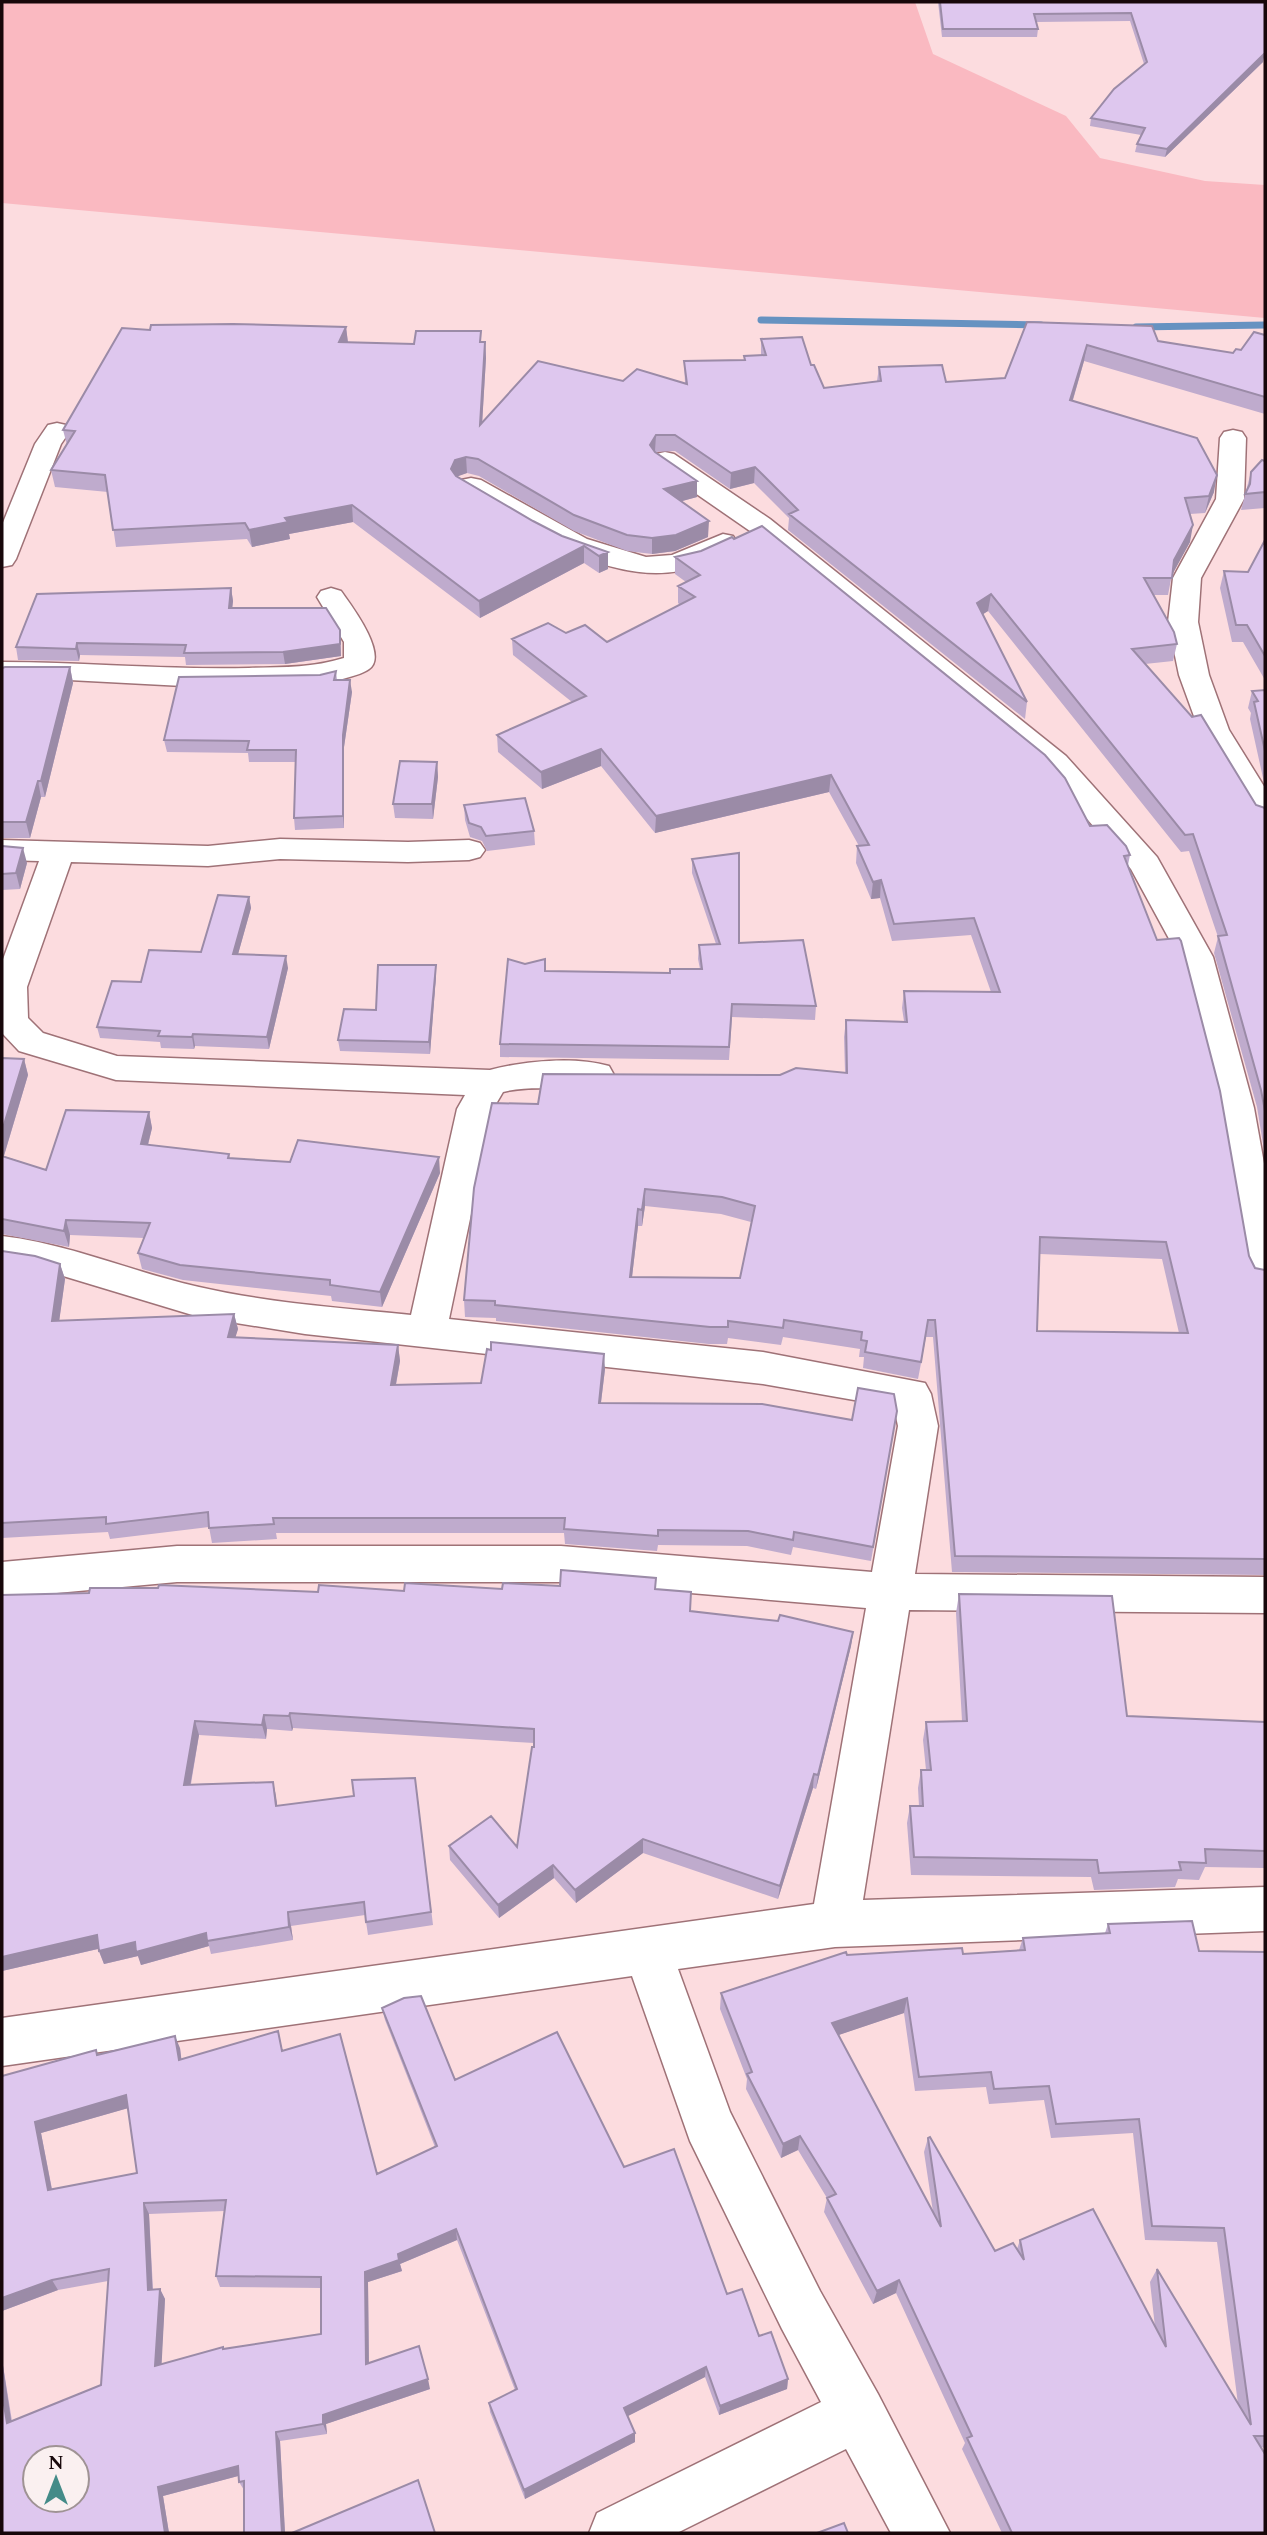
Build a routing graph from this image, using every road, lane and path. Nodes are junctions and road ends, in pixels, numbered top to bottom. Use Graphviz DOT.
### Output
graph roads {
  1 [pos="57,431"];
  2 [pos="1233,438"];
  3 [pos="665,460"];
  4 [pos="468,484"];
  5 [pos="760,525"];
  6 [pos="2,559"];
  7 [pos="331,597"];
  8 [pos="2,671"];
  9 [pos="1265,814"];
  10 [pos="2,850"];
  11 [pos="59,850"];
  12 [pos="469,850"];
  13 [pos="629,1075"];
  14 [pos="490,1083"];
  15 [pos="2,1250"];
  16 [pos="1265,1272"];
  17 [pos="426,1332"];
  18 [pos="2,1580"];
  19 [pos="891,1592"];
  20 [pos="1265,1595"];
  21 [pos="1265,1909"];
  22 [pos="835,1924"];
  23 [pos="648,1952"];
  24 [pos="2,2042"];
  25 [pos="859,2413"];
  26 [pos="617,2533"];
  27 [pos="922,2533"];
  1 -- 6 [label="street"];
  2 -- 9 [label="street"];
  3 -- 5 [label="street"];
  4 -- 5 [label="street"];
  5 -- 16 [label="street"];
  7 -- 8 [label="street"];
  10 -- 11 [label="street"];
  11 -- 12 [label="street"];
  11 -- 14 [label="street"];
  13 -- 14 [label="street"];
  14 -- 17 [label="street"];
  15 -- 17 [label="street"];
  17 -- 19 [label="street"];
  18 -- 19 [label="street"];
  19 -- 20 [label="street"];
  19 -- 22 [label="street"];
  21 -- 22 [label="street"];
  22 -- 23 [label="street"];
  23 -- 24 [label="street"];
  23 -- 25 [label="street"];
  25 -- 26 [label="street"];
  25 -- 27 [label="street"];
}
